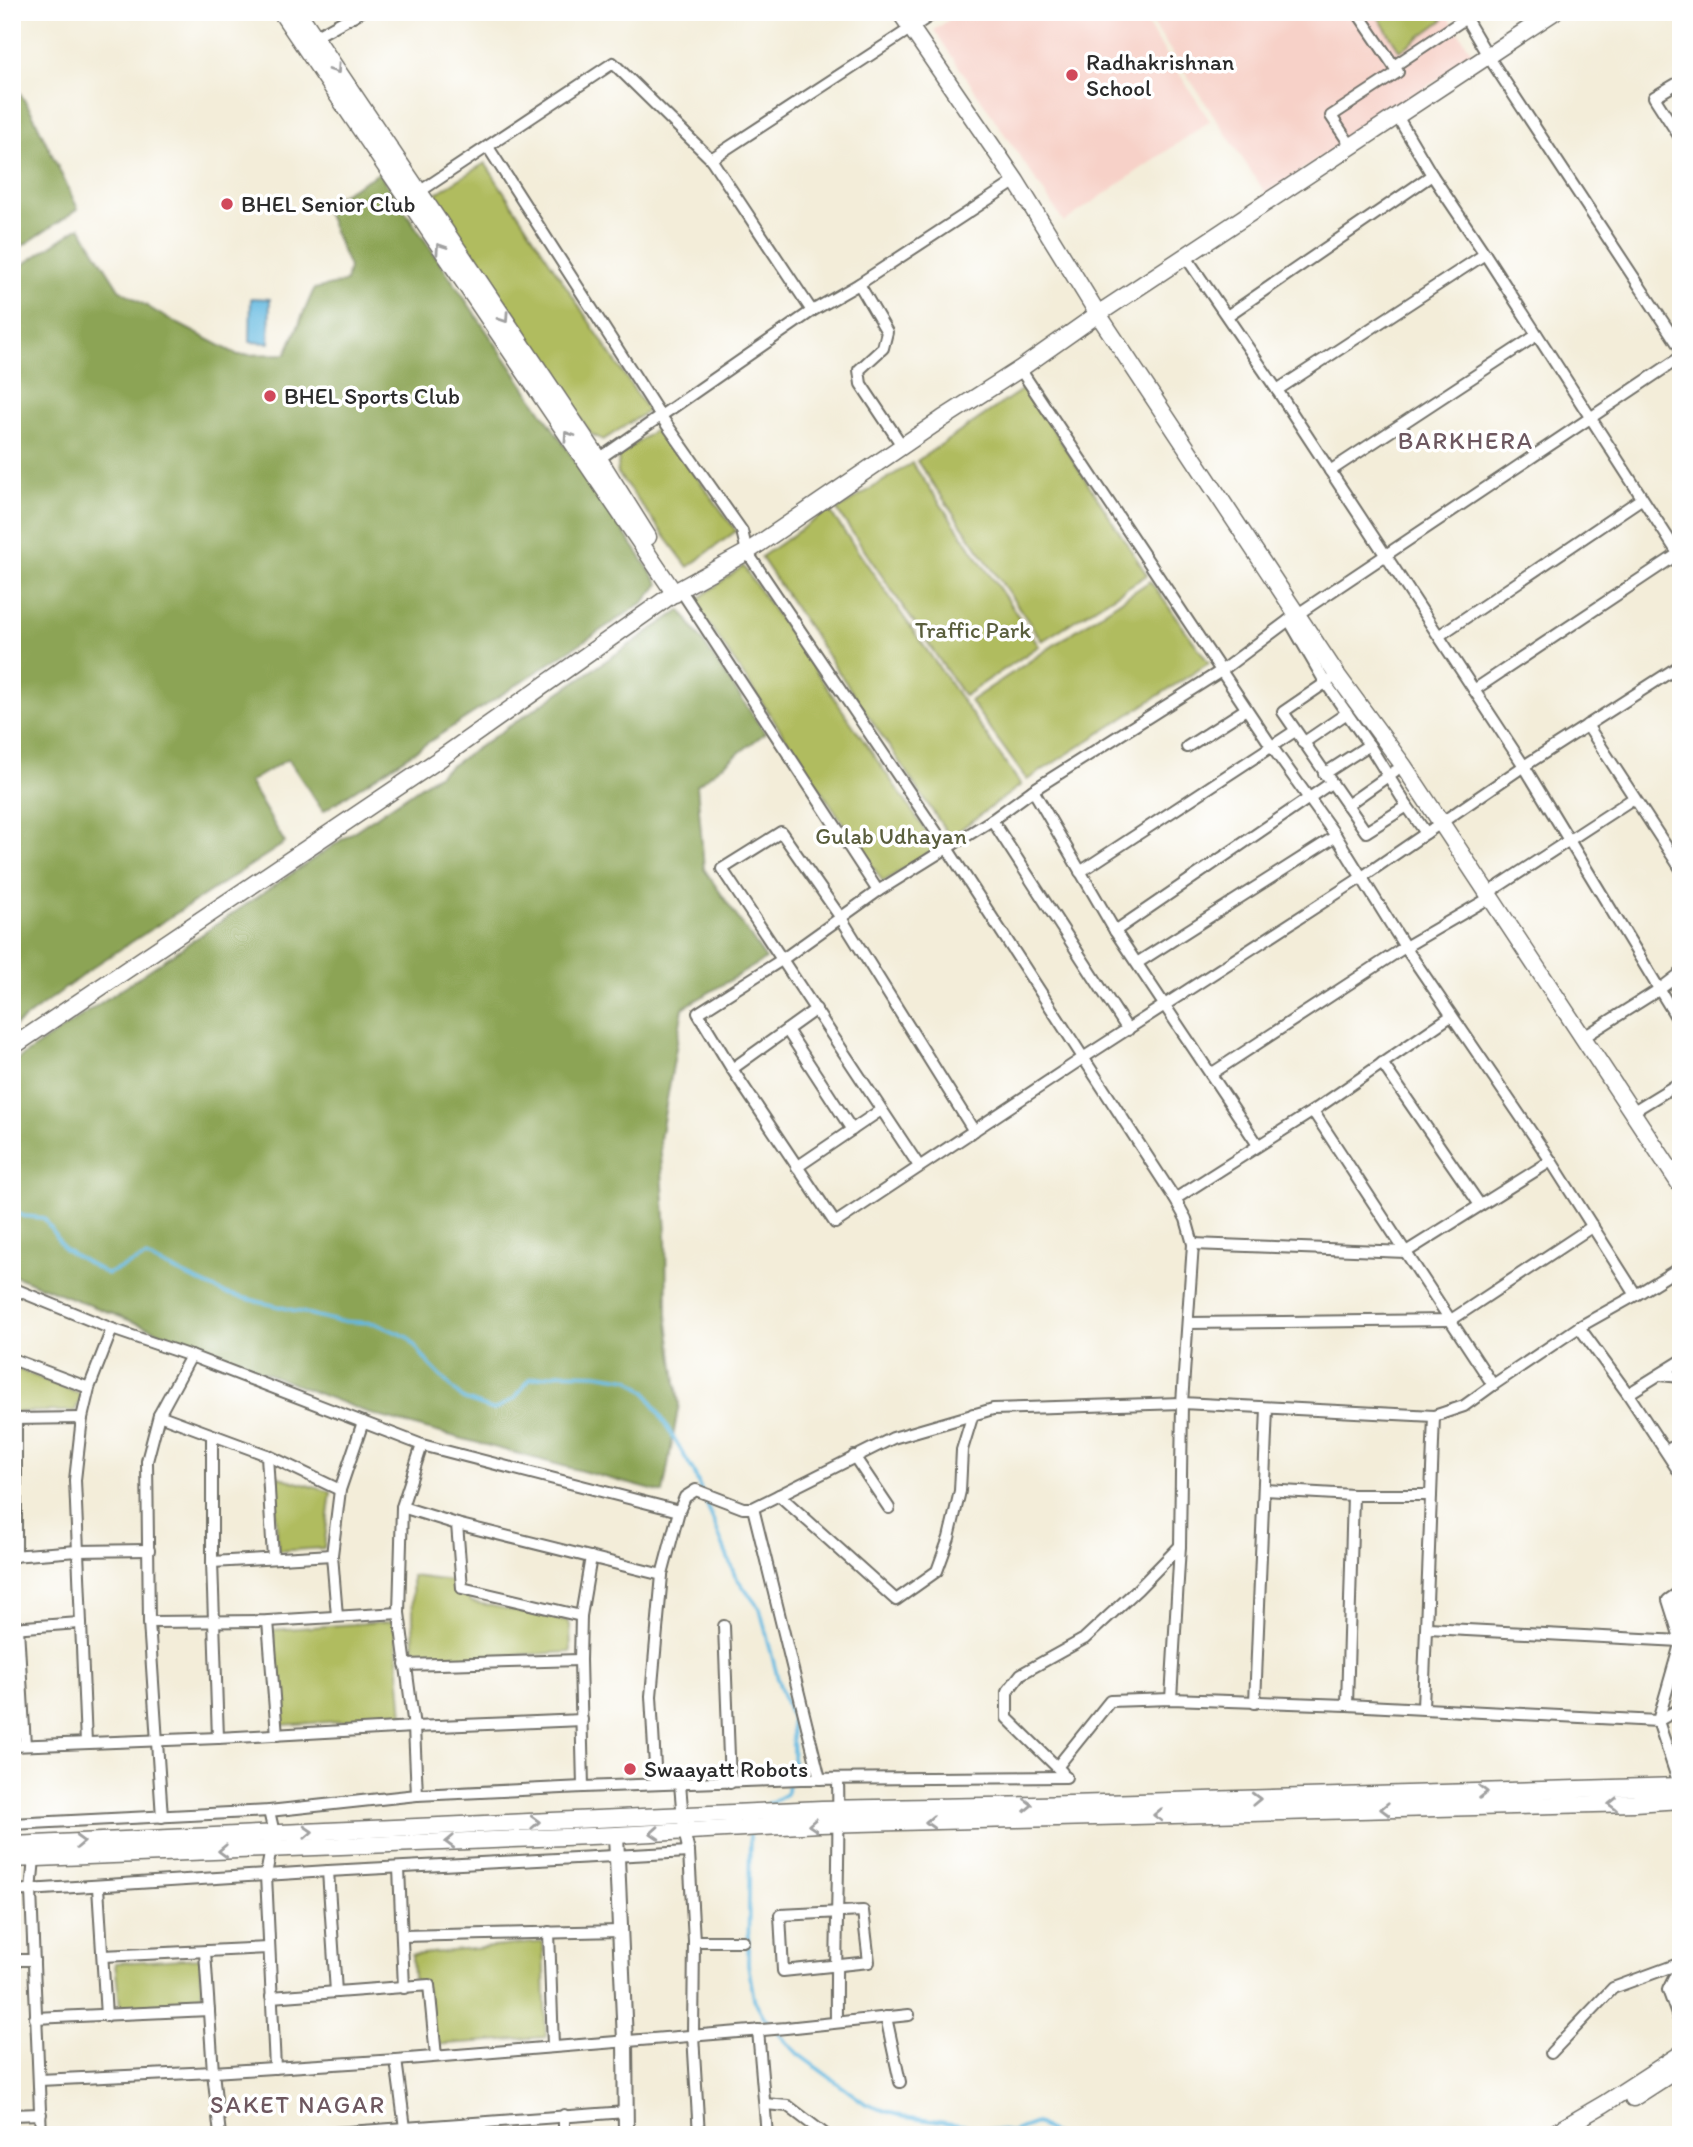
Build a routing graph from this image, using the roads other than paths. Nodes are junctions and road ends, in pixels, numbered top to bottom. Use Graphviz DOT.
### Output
graph roads {
  1 [pos="281,12"];
  2 [pos="298,12"];
  3 [pos="360,12"];
  4 [pos="900,12"];
  5 [pos="936,12"];
  6 [pos="1357,12"];
  7 [pos="1554,12"];
  8 [pos="1464,15"];
  9 [pos="911,28"];
  10 [pos="308,41"];
  11 [pos="1488,56"];
  12 [pos="1394,66"];
  13 [pos="1681,81"];
  14 [pos="1397,116"];
  15 [pos="1681,139"];
  16 [pos="1351,146"];
  17 [pos="488,147"];
  18 [pos="711,159"];
  19 [pos="1432,175"];
  20 [pos="1016,181"];
  21 [pos="413,196"];
  22 [pos="1485,254"];
  23 [pos="1186,257"];
  24 [pos="859,284"];
  25 [pos="812,311"];
  26 [pos="1098,314"];
  27 [pos="1227,316"];
  28 [pos="1537,335"];
  29 [pos="1681,349"];
  30 [pos="1681,357"];
  31 [pos="1020,369"];
  32 [pos="1277,390"];
  33 [pos="660,415"];
  34 [pos="1591,417"];
  35 [pos="903,447"];
  36 [pos="593,462"];
  37 [pos="1329,471"];
  38 [pos="1642,499"];
  39 [pos="747,552"];
  40 [pos="1679,556"];
  41 [pos="1386,557"];
  42 [pos="677,592"];
  43 [pos="1294,617"];
  44 [pos="1440,635"];
  45 [pos="1681,665"];
  46 [pos="1221,671"];
  47 [pos="1331,678"];
  48 [pos="1474,690"];
  49 [pos="1246,709"];
  50 [pos="1347,713"];
  51 [pos="1587,725"];
  52 [pos="1295,731"];
  53 [pos="1303,743"];
  54 [pos="1369,745"];
  55 [pos="1187,747"];
  56 [pos="1272,747"];
  57 [pos="1403,765"];
  58 [pos="1524,766"];
  59 [pos="1389,775"];
  60 [pos="1327,778"];
  61 [pos="1033,790"];
  62 [pos="1634,798"];
  63 [pos="1308,799"];
  64 [pos="1347,804"];
  65 [pos="1407,806"];
  66 [pos="992,820"];
  67 [pos="1442,823"];
  68 [pos="1426,833"];
  69 [pos="1336,836"];
  70 [pos="1570,840"];
  71 [pos="947,848"];
  72 [pos="1681,869"];
  73 [pos="1080,872"];
  74 [pos="1363,877"];
  75 [pos="878,891"];
  76 [pos="1489,895"];
  77 [pos="841,918"];
  78 [pos="1115,931"];
  79 [pos="1405,947"];
  80 [pos="782,958"];
  81 [pos="1137,963"];
  82 [pos="1681,973"];
  83 [pos="1660,989"];
  84 [pos="1166,1006"];
  85 [pos="816,1009"];
  86 [pos="1451,1016"];
  87 [pos="1681,1025"];
  88 [pos="788,1030"];
  89 [pos="1128,1030"];
  90 [pos="1584,1037"];
  91 [pos="12,1047"];
  92 [pos="1083,1058"];
  93 [pos="1382,1063"];
  94 [pos="732,1069"];
  95 [pos="1211,1073"];
  96 [pos="1681,1082"];
  97 [pos="881,1110"];
  98 [pos="1313,1111"];
  99 [pos="1632,1112"];
  100 [pos="852,1130"];
  101 [pos="974,1131"];
  102 [pos="1258,1145"];
  103 [pos="1551,1161"];
  104 [pos="919,1166"];
  105 [pos="797,1167"];
  106 [pos="1681,1186"];
  107 [pos="1175,1199"];
  108 [pos="1480,1205"];
  109 [pos="1593,1226"];
  110 [pos="1193,1244"];
  111 [pos="1406,1252"];
  112 [pos="1681,1267"];
  113 [pos="12,1288"];
  114 [pos="1636,1295"];
  115 [pos="1451,1320"];
  116 [pos="1188,1323"];
  117 [pos="1579,1327"];
  118 [pos="113,1329"];
  119 [pos="191,1356"];
  120 [pos="12,1359"];
  121 [pos="1681,1362"];
  122 [pos="1660,1375"];
  123 [pos="1681,1377"];
  124 [pos="1493,1385"];
  125 [pos="89,1388"];
  126 [pos="1628,1394"];
  127 [pos="1182,1403"];
  128 [pos="1267,1408"];
  129 [pos="973,1414"];
  130 [pos="159,1415"];
  131 [pos="1434,1416"];
  132 [pos="82,1418"];
  133 [pos="14,1419"];
  134 [pos="363,1422"];
  135 [pos="212,1436"];
  136 [pos="1681,1442"];
  137 [pos="422,1445"];
  138 [pos="1666,1451"];
  139 [pos="267,1455"];
  140 [pos="854,1456"];
  141 [pos="1681,1475"];
  142 [pos="14,1484"];
  143 [pos="340,1490"];
  144 [pos="1265,1490"];
  145 [pos="779,1495"];
  146 [pos="1353,1495"];
  147 [pos="1431,1495"];
  148 [pos="402,1507"];
  149 [pos="748,1508"];
  150 [pos="889,1508"];
  151 [pos="679,1511"];
  152 [pos="457,1524"];
  153 [pos="1180,1546"];
  154 [pos="149,1550"];
  155 [pos="76,1551"];
  156 [pos="332,1555"];
  157 [pos="14,1556"];
  158 [pos="591,1557"];
  159 [pos="272,1559"];
  160 [pos="212,1562"];
  161 [pos="662,1575"];
  162 [pos="1681,1591"];
  163 [pos="399,1613"];
  164 [pos="337,1616"];
  165 [pos="581,1616"];
  166 [pos="268,1620"];
  167 [pos="149,1622"];
  168 [pos="215,1622"];
  169 [pos="79,1623"];
  170 [pos="724,1626"];
  171 [pos="15,1628"];
  172 [pos="1427,1628"];
  173 [pos="1681,1641"];
  174 [pos="580,1660"];
  175 [pos="405,1665"];
  176 [pos="1171,1699"];
  177 [pos="1255,1703"];
  178 [pos="1347,1705"];
  179 [pos="1423,1708"];
  180 [pos="1681,1708"];
  181 [pos="582,1720"];
  182 [pos="1658,1721"];
  183 [pos="414,1727"];
  184 [pos="277,1735"];
  185 [pos="218,1738"];
  186 [pos="158,1739"];
  187 [pos="86,1743"];
  188 [pos="25,1745"];
  189 [pos="12,1746"];
  190 [pos="1057,1767"];
  191 [pos="820,1780"];
  192 [pos="838,1780"];
  193 [pos="730,1783"];
  194 [pos="656,1784"];
  195 [pos="680,1784"];
  196 [pos="583,1787"];
  197 [pos="1680,1790"];
  198 [pos="417,1795"];
  199 [pos="269,1811"];
  200 [pos="839,1816"];
  201 [pos="162,1817"];
  202 [pos="684,1823"];
  203 [pos="17,1824"];
  204 [pos="616,1835"];
  205 [pos="272,1841"];
  206 [pos="12,1845"];
  207 [pos="33,1851"];
  208 [pos="689,1852"];
  209 [pos="616,1856"];
  210 [pos="12,1859"];
  211 [pos="399,1868"];
  212 [pos="328,1871"];
  213 [pos="266,1875"];
  214 [pos="98,1886"];
  215 [pos="12,1891"];
  216 [pos="31,1891"];
  217 [pos="836,1913"];
  218 [pos="620,1931"];
  219 [pos="549,1932"];
  220 [pos="402,1936"];
  221 [pos="694,1941"];
  222 [pos="743,1941"];
  223 [pos="269,1948"];
  224 [pos="205,1952"];
  225 [pos="103,1956"];
  226 [pos="12,1960"];
  227 [pos="34,1960"];
  228 [pos="1681,1963"];
  229 [pos="836,1966"];
  230 [pos="404,1988"];
  231 [pos="336,1992"];
  232 [pos="271,1997"];
  233 [pos="209,2010"];
  234 [pos="909,2015"];
  235 [pos="106,2016"];
  236 [pos="886,2017"];
  237 [pos="35,2018"];
  238 [pos="836,2021"];
  239 [pos="1681,2025"];
  240 [pos="760,2030"];
  241 [pos="693,2035"];
  242 [pos="625,2040"];
  243 [pos="553,2046"];
  244 [pos="1551,2053"];
  245 [pos="1681,2054"];
  246 [pos="436,2056"];
  247 [pos="396,2060"];
  248 [pos="275,2068"];
  249 [pos="212,2072"];
  250 [pos="1678,2074"];
  251 [pos="38,2080"];
  252 [pos="900,2082"];
  253 [pos="765,2104"];
  254 [pos="626,2112"];
  255 [pos="41,2114"];
  256 [pos="12,2115"];
  257 [pos="564,2115"];
  258 [pos="405,2128"];
  259 [pos="41,2135"];
  260 [pos="220,2135"];
  261 [pos="305,2135"];
  262 [pos="564,2135"];
  263 [pos="626,2135"];
  264 [pos="699,2135"];
  265 [pos="767,2135"];
  266 [pos="826,2135"];
  267 [pos="1551,2135"];
  268 [pos="1574,2135"];
  1 -- 10 [label="main road"];
  2 -- 10 [label="main road"];
  3 -- 10 [label="street"];
  4 -- 9 [label="main road"];
  5 -- 9 [label="street"];
  6 -- 12 [label="street"];
  7 -- 11 [label="main road"];
  8 -- 11 [label="street"];
  8 -- 12 [label="street"];
  9 -- 18 [label="street"];
  9 -- 20 [label="main road"];
  10 -- 21 [label="main road"];
  11 -- 14 [label="main road"];
  11 -- 29 [label="street"];
  12 -- 16 [label="street"];
  13 -- 15 [label="street"];
  14 -- 16 [label="main road"];
  14 -- 19 [label="street"];
  16 -- 23 [label="main road"];
  17 -- 18 [label="street"];
  17 -- 21 [label="street"];
  17 -- 33 [label="street"];
  18 -- 25 [label="street"];
  19 -- 22 [label="street"];
  19 -- 27 [label="street"];
  20 -- 24 [label="street"];
  20 -- 26 [label="main road"];
  21 -- 36 [label="main road"];
  22 -- 28 [label="street"];
  22 -- 32 [label="street"];
  23 -- 26 [label="main road"];
  23 -- 27 [label="street"];
  24 -- 25 [label="street"];
  24 -- 35 [label="street"];
  25 -- 33 [label="street"];
  26 -- 31 [label="main road"];
  26 -- 43 [label="main road"];
  27 -- 32 [label="street"];
  28 -- 34 [label="street"];
  28 -- 37 [label="street"];
  30 -- 34 [label="street"];
  31 -- 35 [label="main road"];
  31 -- 46 [label="street"];
  32 -- 37 [label="street"];
  33 -- 36 [label="street"];
  33 -- 39 [label="street"];
  34 -- 38 [label="street"];
  34 -- 41 [label="street"];
  35 -- 39 [label="main road"];
  36 -- 42 [label="main road"];
  37 -- 41 [label="street"];
  38 -- 40 [label="street"];
  38 -- 44 [label="street"];
  39 -- 42 [label="main road"];
  39 -- 71 [label="street"];
  40 -- 48 [label="street"];
  41 -- 43 [label="street"];
  41 -- 44 [label="street"];
  42 -- 75 [label="street"];
  42 -- 91 [label="main road"];
  43 -- 46 [label="street"];
  43 -- 47 [label="main road"];
  44 -- 48 [label="street"];
  45 -- 51 [label="street"];
  46 -- 49 [label="street"];
  46 -- 61 [label="street"];
  47 -- 50 [label="street"];
  47 -- 52 [label="street"];
  47 -- 57 [label="main road"];
  48 -- 58 [label="street"];
  49 -- 55 [label="street"];
  49 -- 56 [label="street"];
  50 -- 53 [label="street"];
  50 -- 54 [label="street"];
  51 -- 58 [label="street"];
  51 -- 62 [label="street"];
  52 -- 53 [label="street"];
  52 -- 56 [label="street"];
  53 -- 60 [label="street"];
  54 -- 59 [label="street"];
  54 -- 60 [label="street"];
  56 -- 63 [label="street"];
  56 -- 73 [label="street"];
  57 -- 59 [label="street"];
  57 -- 67 [label="main road"];
  58 -- 67 [label="street"];
  58 -- 70 [label="street"];
  59 -- 64 [label="street"];
  59 -- 65 [label="street"];
  60 -- 63 [label="street"];
  60 -- 64 [label="street"];
  61 -- 66 [label="street"];
  61 -- 73 [label="street"];
  62 -- 70 [label="street"];
  62 -- 72 [label="street"];
  63 -- 69 [label="street"];
  63 -- 78 [label="street"];
  64 -- 65 [label="street"];
  65 -- 68 [label="street"];
  66 -- 71 [label="street"];
  66 -- 89 [label="street"];
  67 -- 68 [label="street"];
  67 -- 76 [label="main road"];
  68 -- 74 [label="street"];
  69 -- 74 [label="street"];
  69 -- 81 [label="street"];
  70 -- 76 [label="street"];
  70 -- 83 [label="street"];
  71 -- 75 [label="street"];
  71 -- 92 [label="street"];
  73 -- 78 [label="street"];
  74 -- 79 [label="street"];
  74 -- 84 [label="street"];
  75 -- 77 [label="street"];
  76 -- 79 [label="street"];
  76 -- 90 [label="main road"];
  77 -- 80 [label="street"];
  77 -- 80 [label="street"];
  77 -- 101 [label="street"];
  78 -- 81 [label="street"];
  79 -- 86 [label="street"];
  79 -- 95 [label="street"];
  80 -- 85 [label="street"];
  80 -- 94 [label="street"];
  81 -- 84 [label="street"];
  82 -- 83 [label="street"];
  83 -- 87 [label="street"];
  83 -- 90 [label="street"];
  84 -- 89 [label="street"];
  84 -- 95 [label="street"];
  85 -- 88 [label="street"];
  85 -- 97 [label="street"];
  86 -- 93 [label="street"];
  86 -- 103 [label="street"];
  88 -- 94 [label="street"];
  88 -- 100 [label="street"];
  89 -- 92 [label="street"];
  90 -- 99 [label="main road"];
  92 -- 101 [label="street"];
  92 -- 107 [label="street"];
  93 -- 98 [label="street"];
  93 -- 108 [label="street"];
  94 -- 105 [label="street"];
  95 -- 102 [label="street"];
  96 -- 99 [label="street"];
  97 -- 100 [label="street"];
  97 -- 104 [label="street"];
  98 -- 102 [label="street"];
  98 -- 111 [label="street"];
  99 -- 106 [label="main road"];
  100 -- 105 [label="street"];
  101 -- 104 [label="street"];
  102 -- 107 [label="street"];
  103 -- 108 [label="street"];
  103 -- 109 [label="street"];
  104 -- 105 [label="street"];
  107 -- 110 [label="street"];
  108 -- 111 [label="street"];
  109 -- 114 [label="street"];
  109 -- 115 [label="street"];
  110 -- 111 [label="street"];
  110 -- 116 [label="street"];
  111 -- 115 [label="street"];
  112 -- 114 [label="street"];
  113 -- 118 [label="street"];
  114 -- 117 [label="street"];
  115 -- 116 [label="street"];
  115 -- 124 [label="street"];
  116 -- 127 [label="street"];
  117 -- 124 [label="street"];
  117 -- 126 [label="street"];
  118 -- 119 [label="street"];
  118 -- 125 [label="street"];
  119 -- 130 [label="street"];
  119 -- 134 [label="street"];
  120 -- 125 [label="street"];
  121 -- 122 [label="street"];
  122 -- 123 [label="street"];
  122 -- 126 [label="street"];
  124 -- 131 [label="street"];
  125 -- 132 [label="street"];
  126 -- 138 [label="street"];
  127 -- 128 [label="street"];
  127 -- 129 [label="street"];
  127 -- 153 [label="street"];
  128 -- 131 [label="street"];
  128 -- 144 [label="street"];
  129 -- 140 [label="street"];
  129 -- 145 [label="street"];
  130 -- 135 [label="street"];
  130 -- 154 [label="street"];
  131 -- 147 [label="street"];
  132 -- 133 [label="street"];
  132 -- 155 [label="street"];
  133 -- 142 [label="street"];
  134 -- 137 [label="street"];
  134 -- 143 [label="street"];
  135 -- 139 [label="street"];
  135 -- 160 [label="street"];
  136 -- 138 [label="street"];
  137 -- 148 [label="street"];
  137 -- 151 [label="street"];
  138 -- 141 [label="street"];
  139 -- 143 [label="street"];
  139 -- 159 [label="street"];
  140 -- 145 [label="street"];
  140 -- 150 [label="street"];
  142 -- 157 [label="street"];
  143 -- 156 [label="street"];
  144 -- 146 [label="street"];
  144 -- 177 [label="street"];
  145 -- 149 [label="street"];
  146 -- 147 [label="street"];
  146 -- 178 [label="street"];
  147 -- 172 [label="street"];
  148 -- 152 [label="street"];
  148 -- 163 [label="street"];
  149 -- 151 [label="street"];
  149 -- 191 [label="street"];
  151 -- 161 [label="street"];
  152 -- 158 [label="street"];
  152 -- 165 [label="street"];
  153 -- 176 [label="street"];
  153 -- 190 [label="street"];
  154 -- 155 [label="street"];
  154 -- 167 [label="street"];
  155 -- 157 [label="street"];
  155 -- 169 [label="street"];
  156 -- 159 [label="street"];
  156 -- 164 [label="street"];
  158 -- 161 [label="street"];
  158 -- 165 [label="street"];
  159 -- 160 [label="street"];
  160 -- 168 [label="street"];
  161 -- 194 [label="street"];
  162 -- 173 [label="street"];
  163 -- 164 [label="street"];
  163 -- 175 [label="street"];
  164 -- 166 [label="street"];
  165 -- 174 [label="street"];
  166 -- 168 [label="street"];
  166 -- 184 [label="street"];
  167 -- 168 [label="street"];
  167 -- 186 [label="street"];
  168 -- 185 [label="street"];
  169 -- 171 [label="street"];
  169 -- 187 [label="street"];
  170 -- 193 [label="street"];
  171 -- 188 [label="street"];
  172 -- 173 [label="street"];
  172 -- 179 [label="street"];
  173 -- 182 [label="street"];
  174 -- 175 [label="street"];
  174 -- 181 [label="street"];
  175 -- 183 [label="street"];
  176 -- 177 [label="street"];
  176 -- 190 [label="street"];
  177 -- 178 [label="street"];
  178 -- 179 [label="street"];
  179 -- 182 [label="street"];
  180 -- 182 [label="street"];
  181 -- 183 [label="street"];
  181 -- 196 [label="street"];
  182 -- 197 [label="street"];
  183 -- 184 [label="street"];
  183 -- 198 [label="street"];
  184 -- 185 [label="street"];
  185 -- 186 [label="street"];
  186 -- 187 [label="street"];
  186 -- 201 [label="street"];
  187 -- 188 [label="street"];
  188 -- 189 [label="street"];
  190 -- 192 [label="street"];
  191 -- 192 [label="street"];
  191 -- 193 [label="street"];
  192 -- 200 [label="street"];
  193 -- 195 [label="street"];
  194 -- 195 [label="street"];
  194 -- 196 [label="street"];
  195 -- 202 [label="street"];
  196 -- 198 [label="street"];
  197 -- 200 [label="main road"];
  198 -- 199 [label="street"];
  199 -- 201 [label="street"];
  199 -- 205 [label="street"];
  200 -- 202 [label="main road"];
  200 -- 217 [label="street"];
  201 -- 203 [label="street"];
  202 -- 204 [label="main road, one-way"];
  205 -- 202 [label="main road, one-way"];
  202 -- 208 [label="street"];
  203 -- 207 [label="street"];
  204 -- 205 [label="main road, one-way"];
  204 -- 209 [label="street"];
  205 -- 207 [label="main road"];
  205 -- 213 [label="street"];
  206 -- 207 [label="main road"];
  207 -- 210 [label="main road"];
  207 -- 216 [label="street"];
  208 -- 209 [label="street"];
  208 -- 221 [label="street"];
  209 -- 211 [label="street"];
  209 -- 218 [label="street"];
  211 -- 212 [label="street"];
  211 -- 220 [label="street"];
  212 -- 213 [label="street"];
  212 -- 231 [label="street"];
  213 -- 214 [label="street"];
  213 -- 223 [label="street"];
  214 -- 216 [label="street"];
  214 -- 225 [label="street"];
  215 -- 216 [label="street"];
  216 -- 227 [label="street"];
  217 -- 229 [label="street"];
  217 -- 229 [label="street"];
  217 -- 229 [label="street"];
  218 -- 219 [label="street"];
  218 -- 242 [label="street"];
  219 -- 220 [label="street"];
  219 -- 243 [label="street"];
  220 -- 230 [label="street"];
  221 -- 222 [label="street"];
  221 -- 241 [label="street"];
  223 -- 224 [label="street"];
  223 -- 232 [label="street"];
  224 -- 225 [label="street"];
  224 -- 233 [label="street"];
  225 -- 235 [label="street"];
  226 -- 227 [label="street"];
  227 -- 237 [label="street"];
  228 -- 239 [label="street"];
  228 -- 244 [label="street"];
  229 -- 238 [label="street"];
  230 -- 231 [label="street"];
  230 -- 246 [label="street"];
  231 -- 232 [label="street"];
  232 -- 248 [label="street"];
  233 -- 235 [label="street"];
  233 -- 249 [label="street"];
  234 -- 236 [label="street"];
  235 -- 237 [label="street"];
  236 -- 238 [label="street"];
  236 -- 252 [label="street"];
  237 -- 251 [label="street"];
  238 -- 240 [label="street"];
  240 -- 241 [label="street"];
  240 -- 253 [label="street"];
  241 -- 242 [label="street"];
  241 -- 264 [label="street"];
  242 -- 243 [label="street"];
  242 -- 254 [label="street"];
  243 -- 246 [label="street"];
  245 -- 267 [label="main road"];
  246 -- 247 [label="street"];
  247 -- 248 [label="street"];
  247 -- 258 [label="street"];
  248 -- 249 [label="street"];
  249 -- 251 [label="street"];
  249 -- 260 [label="street"];
  250 -- 268 [label="main road"];
  251 -- 255 [label="street"];
  253 -- 265 [label="street"];
  253 -- 266 [label="street"];
  254 -- 257 [label="street"];
  254 -- 263 [label="street"];
  255 -- 256 [label="street"];
  255 -- 259 [label="street"];
  257 -- 258 [label="street"];
  257 -- 262 [label="street"];
  258 -- 261 [label="street"];
}
